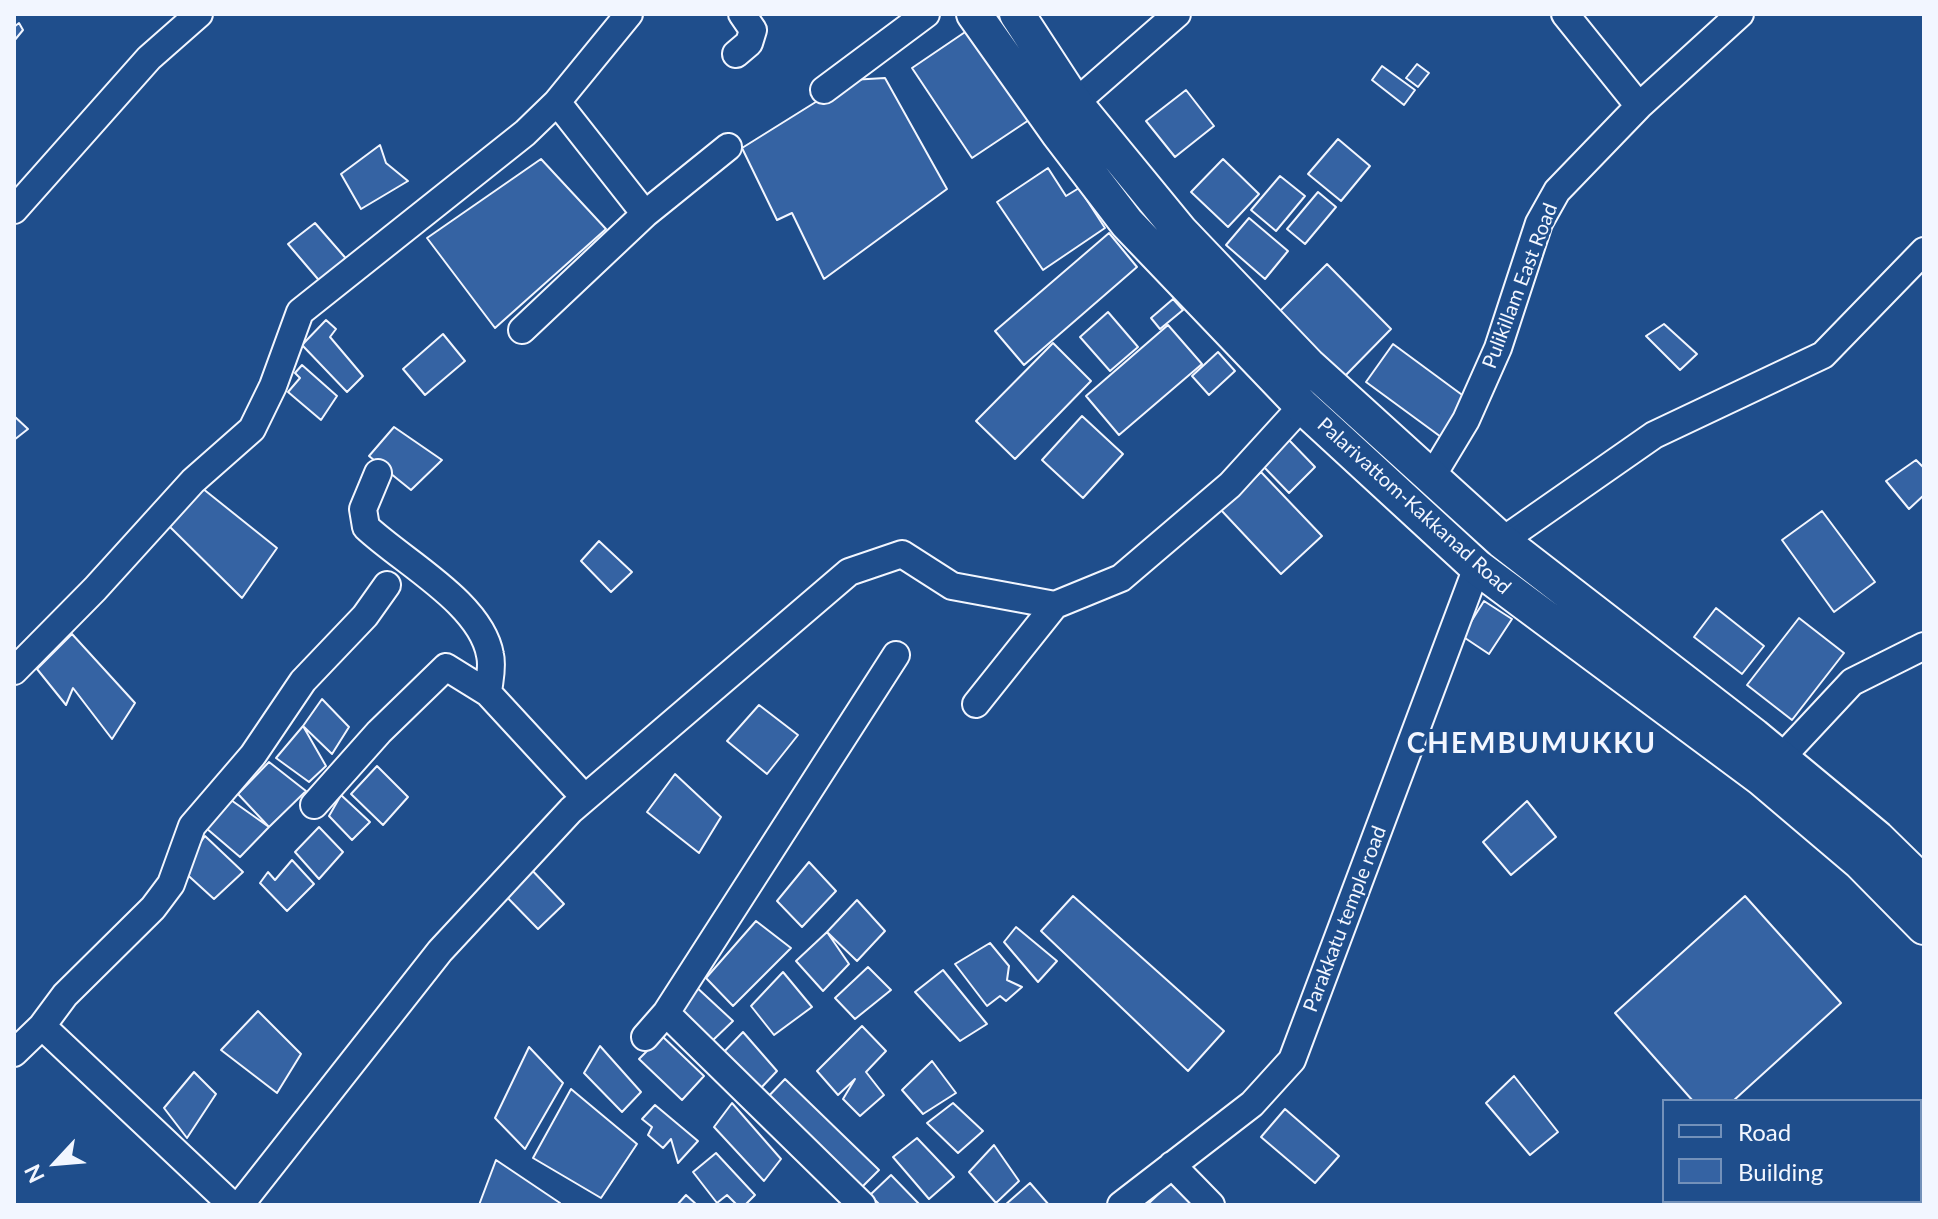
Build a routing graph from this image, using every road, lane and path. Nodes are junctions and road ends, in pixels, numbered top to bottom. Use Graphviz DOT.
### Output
graph roads {
  1 [pos="199,14"];
  2 [pos="629,14"];
  3 [pos="742,14"];
  4 [pos="926,14"];
  5 [pos="974,14"];
  6 [pos="1017,14"];
  7 [pos="1177,14"];
  8 [pos="1565,14"];
  9 [pos="1740,14"];
  10 [pos="736,54"];
  11 [pos="824,90"];
  12 [pos="557,102"];
  13 [pos="1075,103"];
  14 [pos="1639,106"];
  15 [pos="728,147"];
  16 [pos="14,210"];
  17 [pos="645,214"];
  18 [pos="1924,251"];
  19 [pos="522,330"];
  20 [pos="1278,357"];
  21 [pos="1302,406"];
  22 [pos="378,473"];
  23 [pos="1431,478"];
  24 [pos="1502,541"];
  25 [pos="1477,567"];
  26 [pos="387,585"];
  27 [pos="1055,605"];
  28 [pos="1924,646"];
  29 [pos="896,655"];
  30 [pos="14,671"];
  31 [pos="488,693"];
  32 [pos="976,704"];
  33 [pos="1781,758"];
  34 [pos="585,798"];
  35 [pos="314,805"];
  36 [pos="1924,884"];
  37 [pos="1924,927"];
  38 [pos="666,1013"];
  39 [pos="42,1026"];
  40 [pos="645,1037"];
  41 [pos="14,1053"];
  42 [pos="1172,1165"];
  43 [pos="232,1205"];
  44 [pos="240,1205"];
  45 [pos="862,1205"];
  46 [pos="1121,1205"];
  47 [pos="1211,1205"];
  1 -- 16 [label="street"];
  2 -- 12 [label="street"];
  3 -- 10 [label="street"];
  4 -- 11 [label="street"];
  5 -- 20 [label="main road, Palarivattom-Kakkanad Road"];
  6 -- 13 [label="main road"];
  7 -- 13 [label="street"];
  8 -- 14 [label="street"];
  9 -- 14 [label="street, Pulikillam East Road"];
  12 -- 17 [label="street"];
  12 -- 30 [label="street"];
  13 -- 20 [label="main road"];
  14 -- 23 [label="street, Pulikillam East Road"];
  15 -- 17 [label="street"];
  17 -- 19 [label="street"];
  18 -- 24 [label="street"];
  20 -- 21 [label="main road, Palarivattom-Kakkanad Road"];
  20 -- 23 [label="main road"];
  21 -- 25 [label="main road, Palarivattom-Kakkanad Road"];
  21 -- 27 [label="street"];
  22 -- 31 [label="street"];
  23 -- 24 [label="main road"];
  24 -- 33 [label="main road"];
  25 -- 37 [label="main road, Palarivattom-Kakkanad Road"];
  25 -- 42 [label="street, Parakkatu temple road"];
  26 -- 39 [label="street"];
  27 -- 32 [label="street"];
  27 -- 34 [label="street"];
  28 -- 33 [label="street"];
  29 -- 38 [label="street"];
  31 -- 34 [label="street"];
  31 -- 35 [label="street"];
  33 -- 36 [label="main road"];
  34 -- 44 [label="street"];
  38 -- 40 [label="street"];
  38 -- 45 [label="street"];
  39 -- 41 [label="street"];
  39 -- 43 [label="street"];
  42 -- 46 [label="street, Parakkatu temple road"];
  42 -- 47 [label="street"];
}
